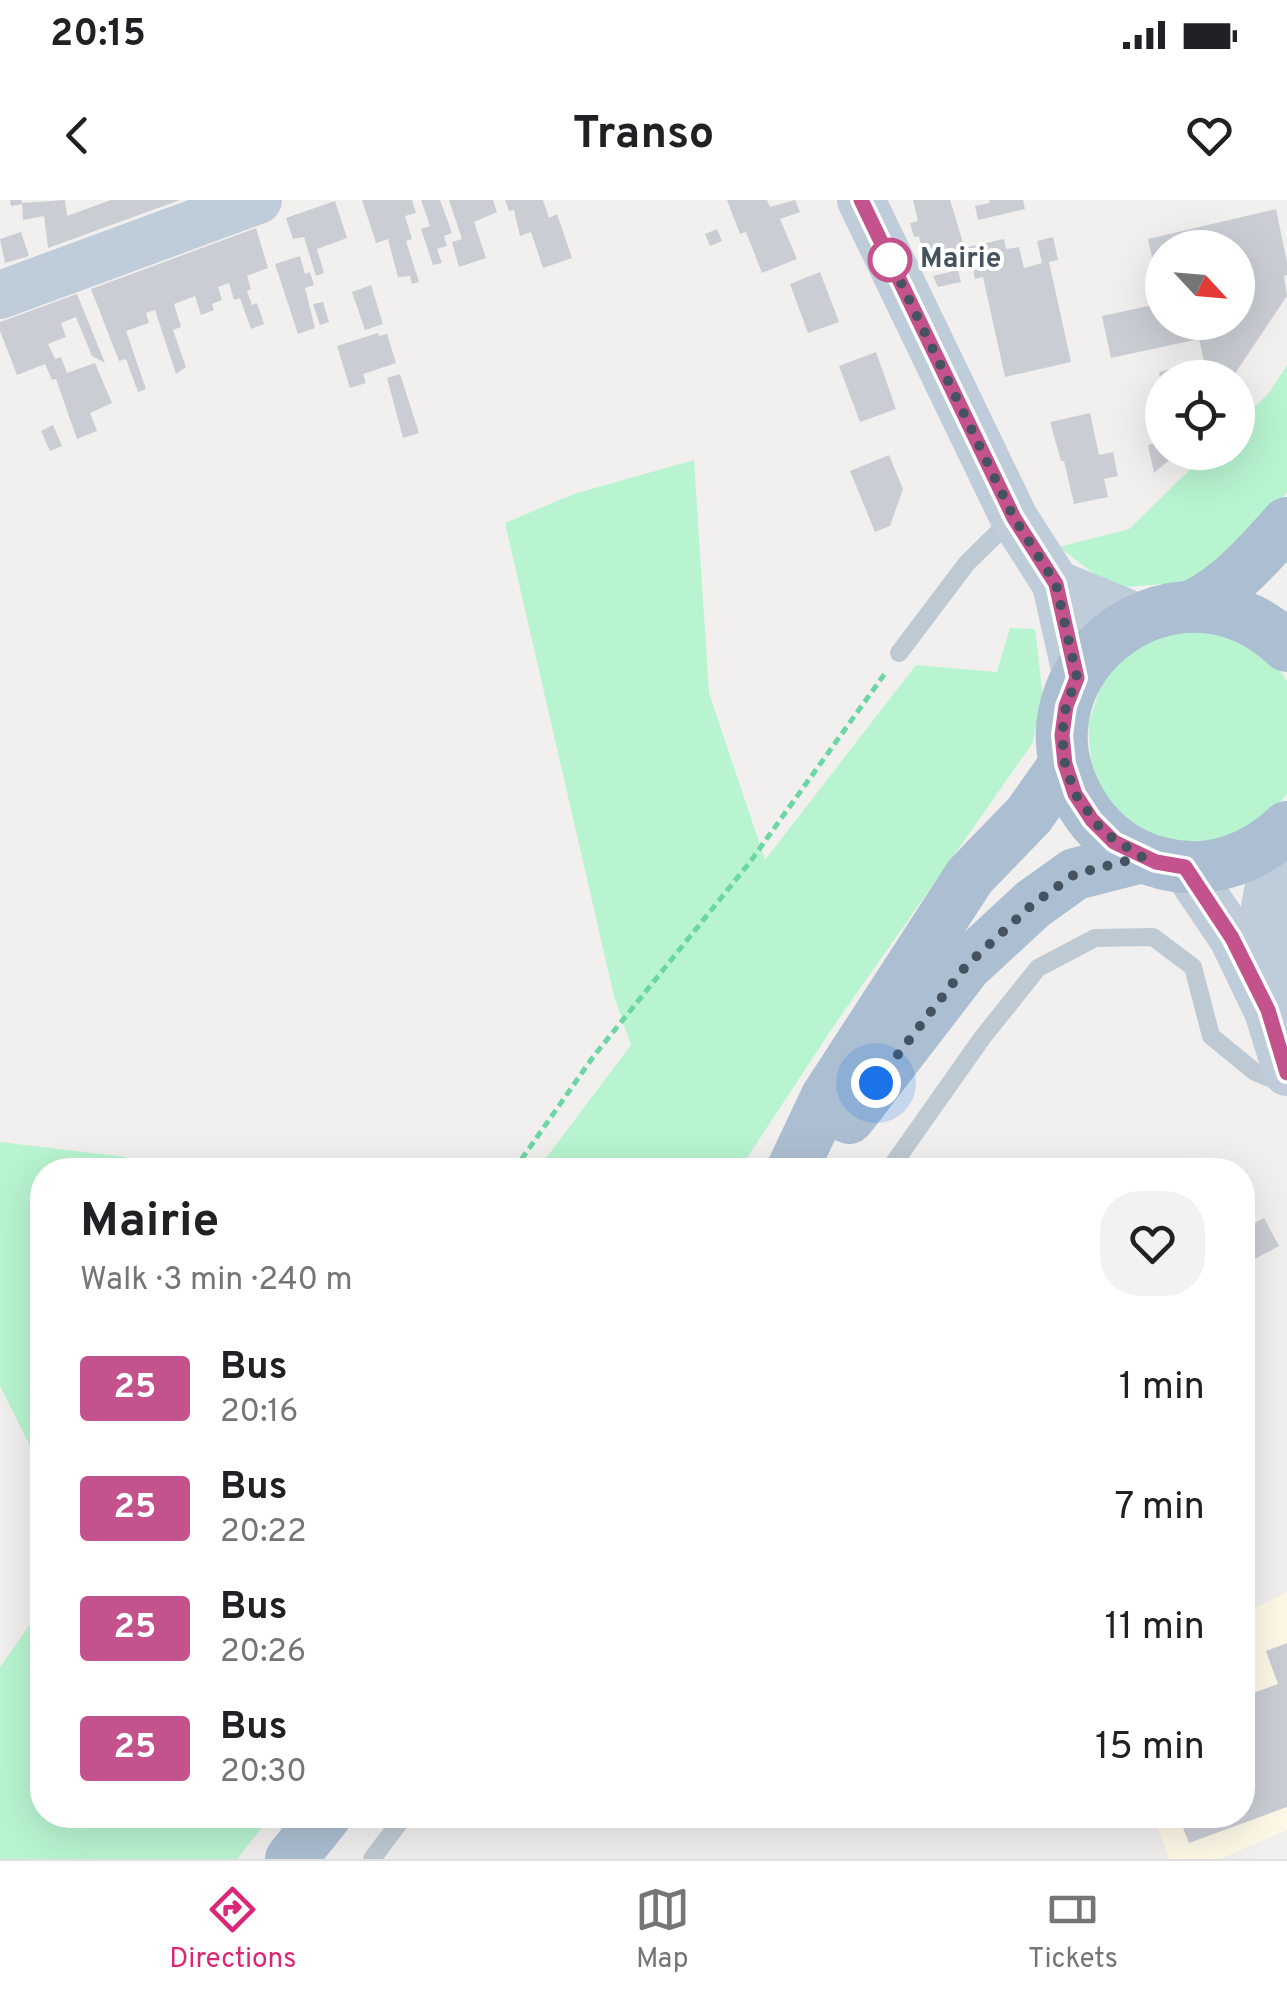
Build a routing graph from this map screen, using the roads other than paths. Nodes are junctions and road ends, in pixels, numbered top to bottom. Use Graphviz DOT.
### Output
graph roads {
  1 [pos="258,200"];
  2 [pos="861,200"];
  3 [pos="0,295"];
  4 [pos="1014,518"];
  5 [pos="1287,523"];
  6 [pos="1056,584"];
  7 [pos="1193,606"];
  8 [pos="1139,618"];
  9 [pos="1287,646"];
  10 [pos="899,653"];
  11 [pos="1077,678"];
  12 [pos="1065,764"];
  13 [pos="1283,831"];
  14 [pos="1163,862"];
  15 [pos="1268,1010"];
  16 [pos="1287,1072"];
  17 [pos="1287,1085"];
  18 [pos="800,1158"];
  19 [pos="807,1158"];
  20 [pos="897,1158"];
  21 [pos="316,1828"];
  22 [pos="395,1828"];
  23 [pos="291,1859"];
  24 [pos="372,1859"];
  1 -- 3 [label="main road"];
  2 -- 4 [label="main road"];
  4 -- 6 [label="main road"];
  4 -- 10 [label="lane"];
  5 -- 7 [label="main road"];
  6 -- 8 [label="main road"];
  6 -- 11 [label="main road"];
  7 -- 8 [label="main road"];
  7 -- 9 [label="main road"];
  8 -- 11 [label="main road"];
  11 -- 12 [label="main road"];
  12 -- 14 [label="main road"];
  12 -- 18 [label="main road"];
  13 -- 14 [label="main road"];
  13 -- 15 [label="main road"];
  14 -- 15 [label="main road"];
  14 -- 19 [label="main road"];
  15 -- 16 [label="main road"];
  17 -- 20 [label="lane"];
  21 -- 23 [label="main road"];
  22 -- 24 [label="lane"];
}
